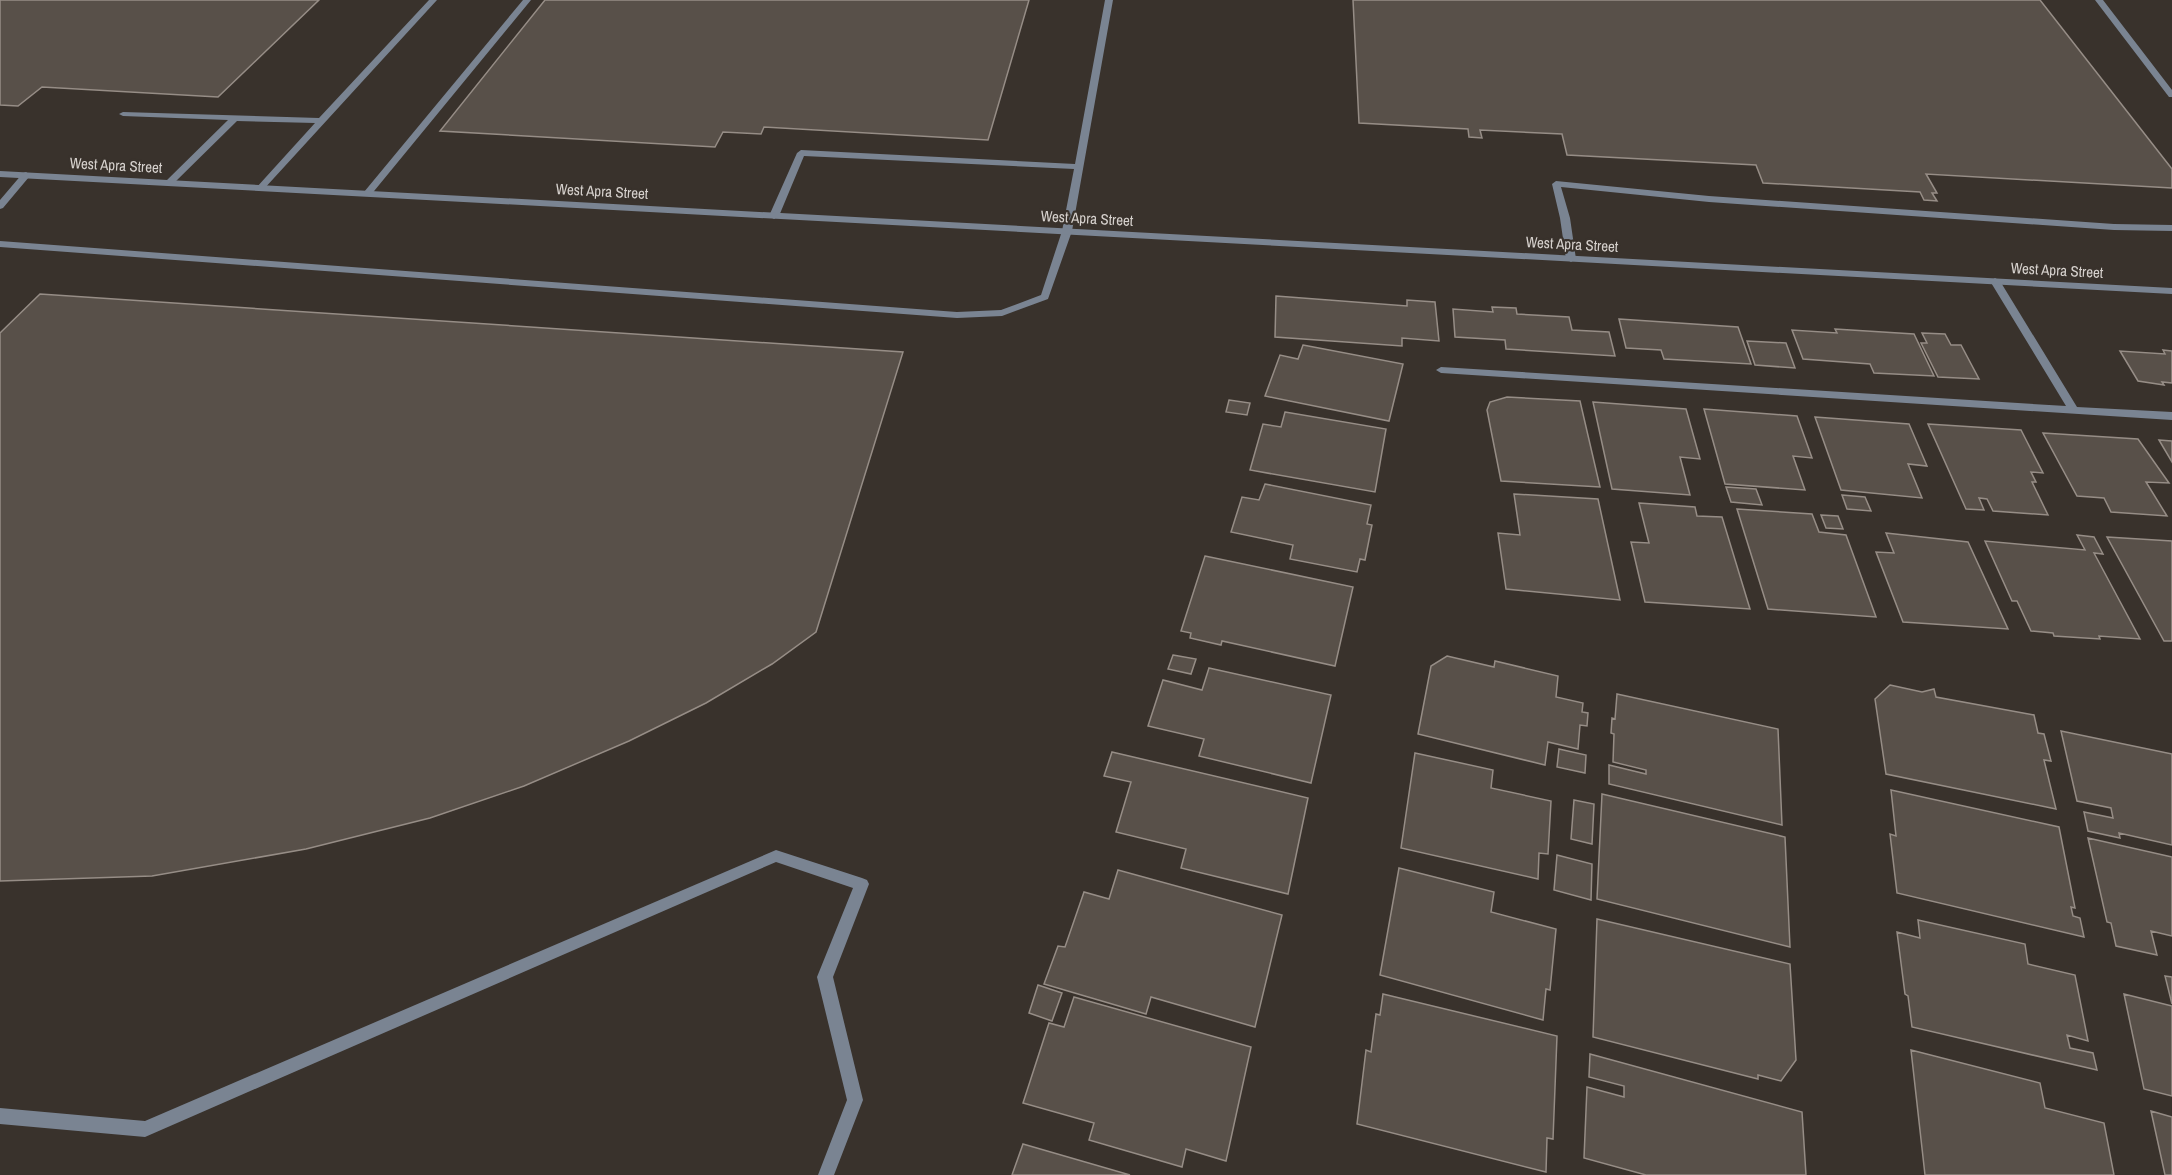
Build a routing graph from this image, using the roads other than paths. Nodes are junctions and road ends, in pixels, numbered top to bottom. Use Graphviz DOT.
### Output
graph roads {
  1 [pos="433,0"];
  2 [pos="527,0"];
  3 [pos="1109,0"];
  4 [pos="2099,0"];
  5 [pos="2172,95"];
  6 [pos="123,114"];
  7 [pos="235,118"];
  8 [pos="322,121"];
  9 [pos="1079,167"];
  10 [pos="0,174"];
  11 [pos="26,175"];
  12 [pos="169,183"];
  13 [pos="260,188"];
  14 [pos="367,194"];
  15 [pos="0,206"];
  16 [pos="774,216"];
  17 [pos="2172,228"];
  18 [pos="1067,231"];
  19 [pos="0,244"];
  20 [pos="1571,259"];
  21 [pos="1995,281"];
  22 [pos="2172,291"];
  23 [pos="1441,370"];
  24 [pos="2074,410"];
  25 [pos="2172,416"];
  26 [pos="0,1116"];
  27 [pos="826,1175"];
  1 -- 8 [label="street"];
  2 -- 14 [label="street"];
  3 -- 9 [label="street"];
  4 -- 5 [label="street"];
  6 -- 7 [label="street"];
  7 -- 8 [label="street"];
  7 -- 12 [label="street"];
  8 -- 13 [label="street"];
  9 -- 16 [label="street"];
  9 -- 18 [label="street"];
  10 -- 11 [label="street, West Apra Street"];
  11 -- 12 [label="street, West Apra Street"];
  11 -- 15 [label="street"];
  12 -- 13 [label="street, West Apra Street"];
  13 -- 14 [label="street, West Apra Street"];
  14 -- 16 [label="street, West Apra Street"];
  16 -- 18 [label="street, West Apra Street"];
  17 -- 20 [label="street"];
  18 -- 19 [label="street"];
  18 -- 20 [label="street, West Apra Street"];
  20 -- 21 [label="street, West Apra Street"];
  21 -- 22 [label="street, West Apra Street"];
  21 -- 24 [label="street"];
  23 -- 24 [label="street"];
  24 -- 25 [label="street"];
  26 -- 27 [label="street"];
}
